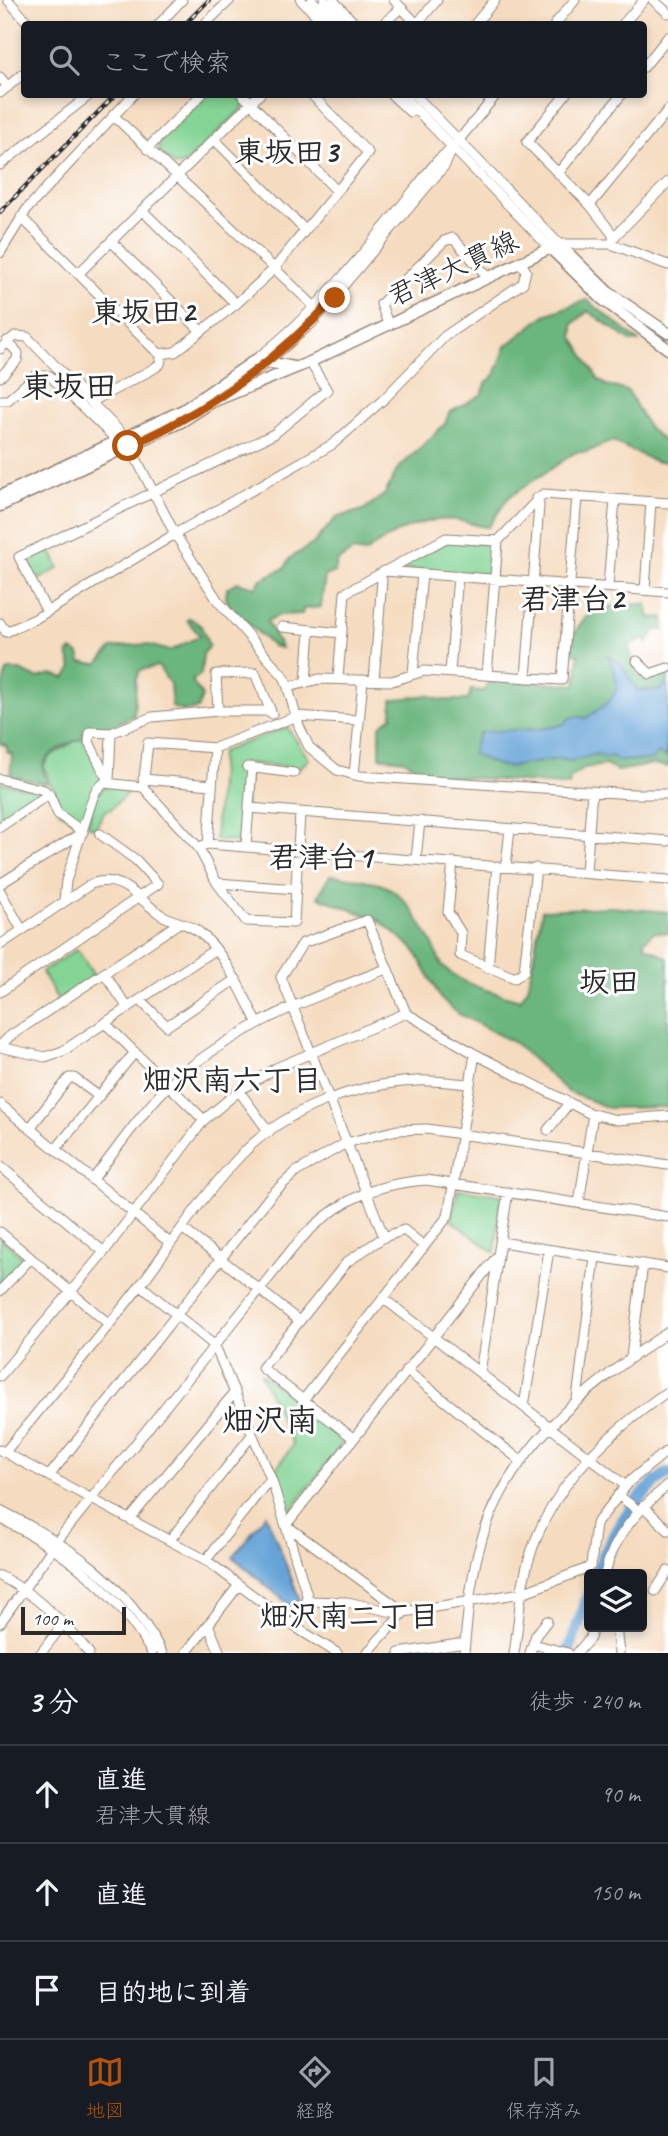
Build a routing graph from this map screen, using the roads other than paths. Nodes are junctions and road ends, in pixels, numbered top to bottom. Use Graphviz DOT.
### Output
graph roads {
  1 [pos="182,0"];
  2 [pos="230,0"];
  3 [pos="301,0"];
  4 [pos="312,0"];
  5 [pos="324,0"];
  6 [pos="333,0"];
  7 [pos="394,0"];
  8 [pos="437,0"];
  9 [pos="495,0"];
  10 [pos="575,0"];
  11 [pos="643,0"];
  12 [pos="653,0"];
  13 [pos="10,1"];
  14 [pos="401,8"];
  15 [pos="668,13"];
  16 [pos="27,21"];
  17 [pos="162,21"];
  18 [pos="208,21"];
  19 [pos="322,21"];
  20 [pos="332,21"];
  21 [pos="344,21"];
  22 [pos="352,21"];
  23 [pos="386,21"];
  24 [pos="414,21"];
  25 [pos="420,21"];
  26 [pos="478,21"];
  27 [pos="558,21"];
  28 [pos="626,21"];
  29 [pos="668,37"];
  30 [pos="647,62"];
  31 [pos="21,76"];
  32 [pos="0,77"];
  33 [pos="8,87"];
  34 [pos="0,93"];
  35 [pos="86,98"];
  36 [pos="130,98"];
  37 [pos="198,98"];
  38 [pos="246,98"];
  39 [pos="256,98"];
  40 [pos="315,98"];
  41 [pos="397,98"];
  42 [pos="406,98"];
  43 [pos="417,98"];
  44 [pos="422,98"];
  45 [pos="494,98"];
  46 [pos="563,98"];
  47 [pos="619,98"];
  48 [pos="251,103"];
  49 [pos="668,110"];
  50 [pos="113,115"];
  51 [pos="437,125"];
  52 [pos="214,139"];
  53 [pos="456,144"];
  54 [pos="147,149"];
  55 [pos="0,165"];
  56 [pos="559,172"];
  57 [pos="176,176"];
  58 [pos="668,182"];
  59 [pos="337,191"];
  60 [pos="590,205"];
  61 [pos="142,210"];
  62 [pos="20,217"];
  63 [pos="305,230"];
  64 [pos="613,240"];
  65 [pos="111,241"];
  66 [pos="555,246"];
  67 [pos="0,253"];
  68 [pos="520,261"];
  69 [pos="668,265"];
  70 [pos="273,270"];
  71 [pos="78,274"];
  72 [pos="487,276"];
  73 [pos="236,304"];
  74 [pos="318,310"];
  75 [pos="388,324"];
  76 [pos="201,331"];
  77 [pos="668,333"];
  78 [pos="4,345"];
  79 [pos="668,349"];
  80 [pos="43,352"];
  81 [pos="163,354"];
  82 [pos="261,361"];
  83 [pos="305,364"];
  84 [pos="40,375"];
  85 [pos="0,377"];
  86 [pos="0,400"];
  87 [pos="91,401"];
  88 [pos="212,402"];
  89 [pos="123,442"];
  90 [pos="153,492"];
  91 [pos="0,496"];
  92 [pos="576,496"];
  93 [pos="536,498"];
  94 [pos="615,499"];
  95 [pos="651,502"];
  96 [pos="668,503"];
  97 [pos="0,506"];
  98 [pos="175,534"];
  99 [pos="498,541"];
  100 [pos="381,573"];
  101 [pos="422,574"];
  102 [pos="458,576"];
  103 [pos="496,580"];
  104 [pos="533,582"];
  105 [pos="571,585"];
  106 [pos="608,587"];
  107 [pos="645,590"];
  108 [pos="668,592"];
  109 [pos="47,612"];
  110 [pos="0,623"];
  111 [pos="282,627"];
  112 [pos="310,630"];
  113 [pos="342,633"];
  114 [pos="638,661"];
  115 [pos="668,668"];
  116 [pos="450,672"];
  117 [pos="413,673"];
  118 [pos="487,675"];
  119 [pos="338,678"];
  120 [pos="526,678"];
  121 [pos="363,680"];
  122 [pos="374,680"];
  123 [pos="306,682"];
  124 [pos="289,687"];
  125 [pos="218,710"];
  126 [pos="271,711"];
  127 [pos="297,716"];
  128 [pos="357,720"];
  129 [pos="277,724"];
  130 [pos="111,733"];
  131 [pos="215,748"];
  132 [pos="294,773"];
  133 [pos="354,775"];
  134 [pos="0,779"];
  135 [pos="109,783"];
  136 [pos="143,783"];
  137 [pos="212,785"];
  138 [pos="592,792"];
  139 [pos="49,794"];
  140 [pos="668,794"];
  141 [pos="249,808"];
  142 [pos="300,813"];
  143 [pos="420,821"];
  144 [pos="0,827"];
  145 [pos="510,829"];
  146 [pos="83,832"];
  147 [pos="100,834"];
  148 [pos="589,834"];
  149 [pos="668,841"];
  150 [pos="203,846"];
  151 [pos="246,846"];
  152 [pos="297,850"];
  153 [pos="416,859"];
  154 [pos="453,862"];
  155 [pos="502,866"];
  156 [pos="536,869"];
  157 [pos="586,872"];
  158 [pos="668,880"];
  159 [pos="217,883"];
  160 [pos="0,884"];
  161 [pos="296,889"];
  162 [pos="0,891"];
  163 [pos="142,898"];
  164 [pos="64,901"];
  165 [pos="179,923"];
  166 [pos="22,930"];
  167 [pos="0,944"];
  168 [pos="214,950"];
  169 [pos="488,968"];
  170 [pos="386,969"];
  171 [pos="104,973"];
  172 [pos="236,979"];
  173 [pos="0,992"];
  174 [pos="140,1000"];
  175 [pos="291,1006"];
  176 [pos="128,1008"];
  177 [pos="406,1013"];
  178 [pos="257,1022"];
  179 [pos="105,1023"];
  180 [pos="0,1046"];
  181 [pos="135,1052"];
  182 [pos="309,1052"];
  183 [pos="475,1054"];
  184 [pos="470,1084"];
  185 [pos="169,1086"];
  186 [pos="239,1091"];
  187 [pos="97,1095"];
  188 [pos="328,1099"];
  189 [pos="569,1103"];
  190 [pos="0,1104"];
  191 [pos="593,1114"];
  192 [pos="668,1116"];
  193 [pos="204,1120"];
  194 [pos="30,1128"];
  195 [pos="548,1130"];
  196 [pos="269,1132"];
  197 [pos="463,1133"];
  198 [pos="346,1143"];
  199 [pos="56,1149"];
  200 [pos="587,1152"];
  201 [pos="668,1165"];
  202 [pos="0,1166"];
  203 [pos="92,1180"];
  204 [pos="454,1183"];
  205 [pos="365,1192"];
  206 [pos="508,1192"];
  207 [pos="579,1203"];
  208 [pos="131,1212"];
  209 [pos="668,1216"];
  210 [pos="182,1228"];
  211 [pos="0,1232"];
  212 [pos="384,1237"];
  213 [pos="501,1242"];
  214 [pos="170,1244"];
  215 [pos="424,1247"];
  216 [pos="549,1250"];
  217 [pos="104,1252"];
  218 [pos="498,1255"];
  219 [pos="30,1258"];
  220 [pos="595,1258"];
  221 [pos="221,1259"];
  222 [pos="643,1264"];
  223 [pos="668,1268"];
  224 [pos="140,1285"];
  225 [pos="261,1290"];
  226 [pos="0,1291"];
  227 [pos="71,1291"];
  228 [pos="383,1298"];
  229 [pos="178,1315"];
  230 [pos="299,1321"];
  231 [pos="109,1324"];
  232 [pos="668,1332"];
  233 [pos="433,1336"];
  234 [pos="215,1346"];
  235 [pos="631,1357"];
  236 [pos="406,1370"];
  237 [pos="480,1373"];
  238 [pos="0,1376"];
  239 [pos="668,1391"];
  240 [pos="235,1392"];
  241 [pos="304,1399"];
  242 [pos="577,1399"];
  243 [pos="524,1406"];
  244 [pos="548,1426"];
  245 [pos="252,1435"];
  246 [pos="353,1438"];
  247 [pos="668,1450"];
  248 [pos="2,1451"];
  249 [pos="587,1457"];
  250 [pos="521,1461"];
  251 [pos="49,1476"];
  252 [pos="272,1481"];
  253 [pos="668,1485"];
  254 [pos="626,1486"];
  255 [pos="618,1495"];
  256 [pos="92,1499"];
  257 [pos="641,1509"];
  258 [pos="0,1510"];
  259 [pos="0,1518"];
  260 [pos="130,1519"];
  261 [pos="286,1525"];
  262 [pos="668,1530"];
  263 [pos="170,1540"];
  264 [pos="56,1544"];
  265 [pos="206,1560"];
  266 [pos="607,1569"];
  267 [pos="668,1570"];
  268 [pos="0,1576"];
  269 [pos="239,1585"];
  270 [pos="26,1590"];
  271 [pos="655,1591"];
  272 [pos="522,1593"];
  273 [pos="307,1601"];
  274 [pos="469,1603"];
  275 [pos="403,1613"];
  276 [pos="547,1622"];
  277 [pos="0,1623"];
  278 [pos="64,1623"];
  279 [pos="208,1624"];
  280 [pos="292,1625"];
  281 [pos="592,1632"];
  282 [pos="617,1632"];
  283 [pos="464,1648"];
  284 [pos="323,1649"];
  285 [pos="532,1649"];
  286 [pos="41,1653"];
  287 [pos="89,1653"];
  288 [pos="152,1653"];
  289 [pos="162,1653"];
  290 [pos="186,1653"];
  291 [pos="220,1653"];
  292 [pos="337,1653"];
  293 [pos="367,1653"];
  294 [pos="398,1653"];
  295 [pos="514,1653"];
  296 [pos="568,1653"];
  297 [pos="577,1653"];
  298 [pos="619,1653"];
  1 -- 17 [label="street"];
  2 -- 18 [label="street"];
  3 -- 19 [label="street"];
  4 -- 20 [label="street"];
  5 -- 21 [label="street"];
  6 -- 22 [label="street"];
  7 -- 14 [label="street"];
  8 -- 25 [label="street"];
  9 -- 26 [label="street"];
  10 -- 27 [label="street"];
  11 -- 28 [label="street"];
  12 -- 15 [label="street"];
  13 -- 16 [label="street"];
  14 -- 23 [label="street"];
  14 -- 24 [label="street"];
  29 -- 30 [label="street"];
  31 -- 33 [label="street"];
  32 -- 33 [label="street"];
  33 -- 34 [label="street"];
  35 -- 55 [label="street"];
  36 -- 50 [label="street"];
  37 -- 54 [label="street"];
  38 -- 48 [label="street"];
  39 -- 48 [label="street"];
  40 -- 59 [label="street"];
  41 -- 51 [label="street"];
  42 -- 51 [label="street"];
  43 -- 51 [label="street"];
  44 -- 51 [label="street"];
  45 -- 53 [label="street"];
  46 -- 56 [label="street"];
  47 -- 56 [label="street"];
  48 -- 52 [label="street"];
  48 -- 59 [label="street"];
  49 -- 60 [label="street"];
  50 -- 54 [label="street"];
  50 -- 62 [label="street"];
  51 -- 53 [label="street"];
  52 -- 57 [label="street"];
  52 -- 63 [label="street"];
  53 -- 66 [label="street"];
  53 -- 74 [label="street"];
  54 -- 57 [label="street"];
  56 -- 60 [label="street"];
  57 -- 61 [label="street"];
  57 -- 70 [label="street"];
  58 -- 64 [label="street"];
  59 -- 63 [label="street"];
  60 -- 64 [label="street"];
  61 -- 65 [label="street"];
  61 -- 73 [label="street"];
  62 -- 67 [label="street"];
  62 -- 71 [label="street"];
  63 -- 70 [label="street"];
  64 -- 66 [label="street"];
  64 -- 69 [label="street"];
  65 -- 71 [label="street"];
  65 -- 76 [label="street"];
  66 -- 68 [label="main road, 君津大貫線"];
  66 -- 77 [label="main road, 君津大貫線"];
  66 -- 79 [label="main road, 君津大貫線"];
  68 -- 72 [label="main road, 君津大貫線"];
  68 -- 98 [label="street"];
  70 -- 73 [label="street"];
  70 -- 74 [label="street"];
  71 -- 81 [label="street"];
  72 -- 75 [label="main road, 君津大貫線"];
  72 -- 75 [label="street"];
  73 -- 76 [label="street"];
  74 -- 82 [label="street"];
  75 -- 83 [label="main road, 君津大貫線"];
  76 -- 81 [label="street"];
  78 -- 80 [label="street"];
  78 -- 85 [label="street"];
  80 -- 84 [label="street"];
  80 -- 87 [label="street"];
  81 -- 87 [label="street"];
  82 -- 83 [label="main road"];
  82 -- 88 [label="street"];
  82 -- 89 [label="main road, 君津大貫線"];
  83 -- 88 [label="main road, 君津大貫線"];
  83 -- 90 [label="street"];
  84 -- 86 [label="street"];
  84 -- 89 [label="street"];
  87 -- 89 [label="street"];
  88 -- 89 [label="main road, 君津大貫線"];
  89 -- 90 [label="street"];
  89 -- 91 [label="main road, 君津大貫線"];
  89 -- 97 [label="main road, 君津大貫線"];
  90 -- 98 [label="street"];
  90 -- 109 [label="street"];
  92 -- 93 [label="street"];
  92 -- 94 [label="street"];
  92 -- 105 [label="street"];
  93 -- 99 [label="street"];
  93 -- 104 [label="street"];
  94 -- 95 [label="street"];
  94 -- 106 [label="street"];
  95 -- 96 [label="street"];
  95 -- 107 [label="street"];
  98 -- 109 [label="street"];
  98 -- 124 [label="street"];
  99 -- 100 [label="street"];
  99 -- 103 [label="street"];
  100 -- 101 [label="street"];
  100 -- 113 [label="street"];
  100 -- 122 [label="street"];
  101 -- 102 [label="street"];
  101 -- 117 [label="street"];
  102 -- 103 [label="street"];
  102 -- 116 [label="street"];
  103 -- 104 [label="street"];
  103 -- 118 [label="street"];
  104 -- 105 [label="street"];
  104 -- 120 [label="street"];
  105 -- 106 [label="street"];
  105 -- 120 [label="street"];
  106 -- 107 [label="street"];
  107 -- 108 [label="street"];
  109 -- 110 [label="street"];
  111 -- 112 [label="street"];
  112 -- 113 [label="street"];
  112 -- 123 [label="street"];
  113 -- 119 [label="street"];
  114 -- 115 [label="street"];
  116 -- 117 [label="street"];
  116 -- 118 [label="street"];
  117 -- 122 [label="street"];
  118 -- 120 [label="street"];
  119 -- 121 [label="street"];
  119 -- 123 [label="street"];
  121 -- 122 [label="street"];
  121 -- 128 [label="street"];
  123 -- 124 [label="street"];
  124 -- 127 [label="street"];
  125 -- 126 [label="street"];
  125 -- 126 [label="street"];
  125 -- 130 [label="street"];
  126 -- 129 [label="street"];
  127 -- 128 [label="street"];
  127 -- 129 [label="street"];
  127 -- 133 [label="street"];
  128 -- 133 [label="street"];
  129 -- 131 [label="street"];
  130 -- 135 [label="street"];
  130 -- 135 [label="street"];
  131 -- 136 [label="street"];
  131 -- 137 [label="street"];
  132 -- 141 [label="street"];
  133 -- 138 [label="street"];
  134 -- 139 [label="street"];
  135 -- 136 [label="street"];
  135 -- 146 [label="street"];
  136 -- 137 [label="street"];
  136 -- 150 [label="street"];
  137 -- 150 [label="street"];
  138 -- 140 [label="street"];
  138 -- 148 [label="street"];
  139 -- 144 [label="street"];
  139 -- 146 [label="street"];
  141 -- 142 [label="street"];
  141 -- 151 [label="street"];
  142 -- 143 [label="street"];
  142 -- 152 [label="street"];
  143 -- 145 [label="street"];
  143 -- 153 [label="street"];
  145 -- 148 [label="street"];
  145 -- 155 [label="street"];
  146 -- 160 [label="street"];
  146 -- 164 [label="street"];
  147 -- 163 [label="street"];
  148 -- 149 [label="street"];
  148 -- 157 [label="street"];
  150 -- 151 [label="street"];
  150 -- 159 [label="street"];
  151 -- 152 [label="street"];
  152 -- 153 [label="street"];
  152 -- 161 [label="street"];
  153 -- 154 [label="street"];
  154 -- 155 [label="street"];
  154 -- 169 [label="street"];
  155 -- 156 [label="street"];
  155 -- 169 [label="street"];
  156 -- 157 [label="street"];
  156 -- 169 [label="street"];
  157 -- 158 [label="street"];
  159 -- 161 [label="street"];
  159 -- 161 [label="street"];
  162 -- 166 [label="street"];
  163 -- 164 [label="street"];
  163 -- 165 [label="street"];
  163 -- 173 [label="street"];
  164 -- 166 [label="street"];
  165 -- 168 [label="street"];
  165 -- 171 [label="street"];
  166 -- 167 [label="street"];
  168 -- 172 [label="street"];
  168 -- 174 [label="street"];
  170 -- 175 [label="street"];
  170 -- 175 [label="street"];
  170 -- 177 [label="street"];
  171 -- 176 [label="street"];
  171 -- 180 [label="street"];
  172 -- 174 [label="street"];
  172 -- 178 [label="street"];
  174 -- 176 [label="street"];
  175 -- 178 [label="street"];
  175 -- 182 [label="street"];
  176 -- 179 [label="street"];
  177 -- 182 [label="street"];
  177 -- 183 [label="street"];
  178 -- 185 [label="street"];
  179 -- 180 [label="street"];
  179 -- 181 [label="street"];
  181 -- 185 [label="street"];
  181 -- 187 [label="street"];
  182 -- 186 [label="street"];
  182 -- 188 [label="street"];
  183 -- 184 [label="street"];
  183 -- 189 [label="street"];
  184 -- 188 [label="street"];
  184 -- 197 [label="street"];
  185 -- 193 [label="street"];
  185 -- 203 [label="street"];
  186 -- 193 [label="street"];
  186 -- 196 [label="street"];
  187 -- 194 [label="street"];
  187 -- 199 [label="street"];
  188 -- 196 [label="street"];
  188 -- 198 [label="street"];
  189 -- 191 [label="street"];
  189 -- 195 [label="street"];
  190 -- 194 [label="street"];
  191 -- 192 [label="street"];
  191 -- 200 [label="street"];
  193 -- 208 [label="street"];
  194 -- 199 [label="street"];
  196 -- 210 [label="street"];
  197 -- 198 [label="street"];
  197 -- 200 [label="street"];
  197 -- 204 [label="street"];
  198 -- 205 [label="street"];
  198 -- 221 [label="street"];
  199 -- 203 [label="street"];
  200 -- 201 [label="street"];
  200 -- 207 [label="street"];
  202 -- 217 [label="street"];
  203 -- 208 [label="street"];
  204 -- 205 [label="street"];
  204 -- 206 [label="street"];
  204 -- 215 [label="street"];
  205 -- 212 [label="street"];
  205 -- 225 [label="street"];
  206 -- 207 [label="street"];
  206 -- 213 [label="street"];
  207 -- 209 [label="street"];
  208 -- 214 [label="street"];
  208 -- 217 [label="street"];
  210 -- 214 [label="street"];
  210 -- 221 [label="street"];
  211 -- 219 [label="street"];
  212 -- 215 [label="street"];
  212 -- 230 [label="street"];
  213 -- 216 [label="street"];
  213 -- 218 [label="street"];
  214 -- 224 [label="street"];
  215 -- 228 [label="street"];
  216 -- 220 [label="street"];
  216 -- 243 [label="street"];
  217 -- 227 [label="street"];
  218 -- 233 [label="street"];
  218 -- 237 [label="street"];
  219 -- 226 [label="street"];
  219 -- 227 [label="street"];
  220 -- 222 [label="street"];
  220 -- 242 [label="street"];
  221 -- 225 [label="street"];
  221 -- 229 [label="street"];
  222 -- 223 [label="street"];
  222 -- 235 [label="street"];
  224 -- 229 [label="street"];
  224 -- 231 [label="street"];
  225 -- 230 [label="street"];
  225 -- 234 [label="street"];
  227 -- 231 [label="street"];
  227 -- 238 [label="street"];
  228 -- 233 [label="street"];
  228 -- 241 [label="street"];
  229 -- 234 [label="street"];
  229 -- 251 [label="street"];
  230 -- 241 [label="street"];
  231 -- 248 [label="street"];
  232 -- 235 [label="street"];
  233 -- 236 [label="street"];
  233 -- 237 [label="street"];
  234 -- 240 [label="street"];
  234 -- 256 [label="street"];
  235 -- 242 [label="street"];
  236 -- 246 [label="street"];
  236 -- 250 [label="street"];
  237 -- 243 [label="street"];
  239 -- 249 [label="street"];
  240 -- 245 [label="street"];
  240 -- 260 [label="street"];
  241 -- 246 [label="street"];
  242 -- 244 [label="street"];
  243 -- 244 [label="street"];
  244 -- 249 [label="street"];
  244 -- 250 [label="street"];
  245 -- 252 [label="street"];
  245 -- 263 [label="street"];
  246 -- 261 [label="street"];
  247 -- 254 [label="street"];
  248 -- 251 [label="street"];
  249 -- 254 [label="street"];
  249 -- 272 [label="street"];
  250 -- 274 [label="street"];
  251 -- 256 [label="street"];
  252 -- 261 [label="street"];
  252 -- 265 [label="street"];
  253 -- 257 [label="street"];
  254 -- 255 [label="street"];
  255 -- 257 [label="street"];
  255 -- 272 [label="street"];
  256 -- 260 [label="street"];
  256 -- 264 [label="street"];
  257 -- 262 [label="street"];
  257 -- 266 [label="street"];
  258 -- 264 [label="street"];
  259 -- 264 [label="street"];
  260 -- 263 [label="street"];
  261 -- 273 [label="street"];
  261 -- 275 [label="street"];
  263 -- 265 [label="street"];
  264 -- 270 [label="street"];
  264 -- 288 [label="street"];
  264 -- 289 [label="street"];
  265 -- 269 [label="street"];
  267 -- 271 [label="street"];
  268 -- 270 [label="street"];
  269 -- 279 [label="street"];
  269 -- 280 [label="street"];
  270 -- 277 [label="street"];
  270 -- 278 [label="street"];
  272 -- 274 [label="street"];
  272 -- 295 [label="street"];
  273 -- 275 [label="street"];
  273 -- 280 [label="street"];
  274 -- 275 [label="street"];
  274 -- 283 [label="street"];
  275 -- 293 [label="street"];
  276 -- 285 [label="street"];
  278 -- 286 [label="street"];
  278 -- 287 [label="street"];
  279 -- 290 [label="street"];
  279 -- 291 [label="street"];
  280 -- 284 [label="street"];
  281 -- 297 [label="street"];
  282 -- 298 [label="street"];
  283 -- 294 [label="street"];
  284 -- 292 [label="street"];
  285 -- 296 [label="street"];
}
